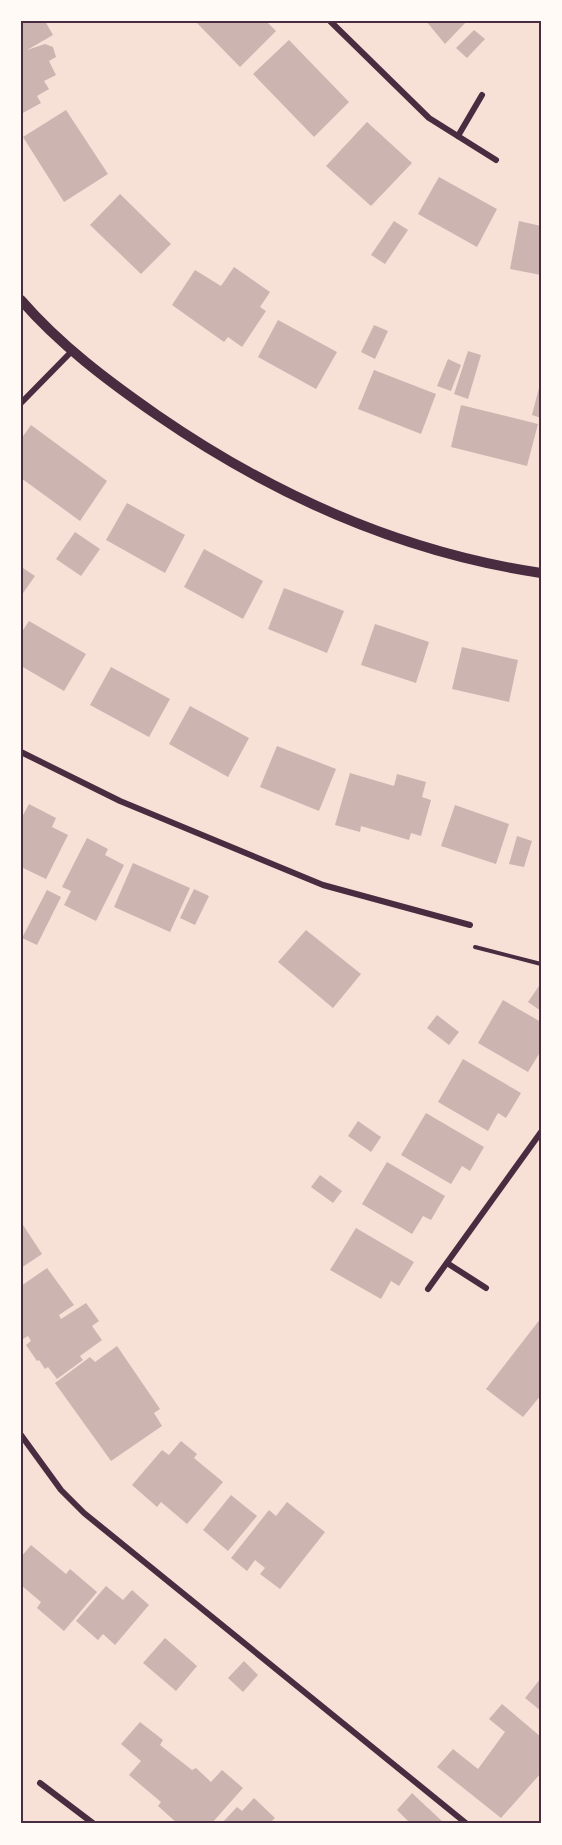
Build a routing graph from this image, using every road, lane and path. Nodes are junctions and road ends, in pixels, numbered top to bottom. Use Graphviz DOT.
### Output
graph roads {
  1 [pos="330,21"];
  2 [pos="482,95"];
  3 [pos="458,136"];
  4 [pos="496,160"];
  5 [pos="21,300"];
  6 [pos="72,351"];
  7 [pos="21,403"];
  8 [pos="541,573"];
  9 [pos="21,752"];
  10 [pos="470,925"];
  11 [pos="541,964"];
  12 [pos="541,1132"];
  13 [pos="447,1263"];
  14 [pos="486,1288"];
  15 [pos="428,1290"];
  16 [pos="21,1435"];
  17 [pos="40,1783"];
  18 [pos="94,1824"];
  19 [pos="467,1824"];
  1 -- 3 [label="street"];
  2 -- 3 [label="street"];
  3 -- 4 [label="street"];
  5 -- 6 [label="street"];
  6 -- 7 [label="street"];
  6 -- 8 [label="street"];
  9 -- 10 [label="street"];
  10 -- 11 [label="path"];
  12 -- 13 [label="street"];
  13 -- 14 [label="street"];
  13 -- 15 [label="street"];
  16 -- 19 [label="street"];
  17 -- 18 [label="street"];
}
